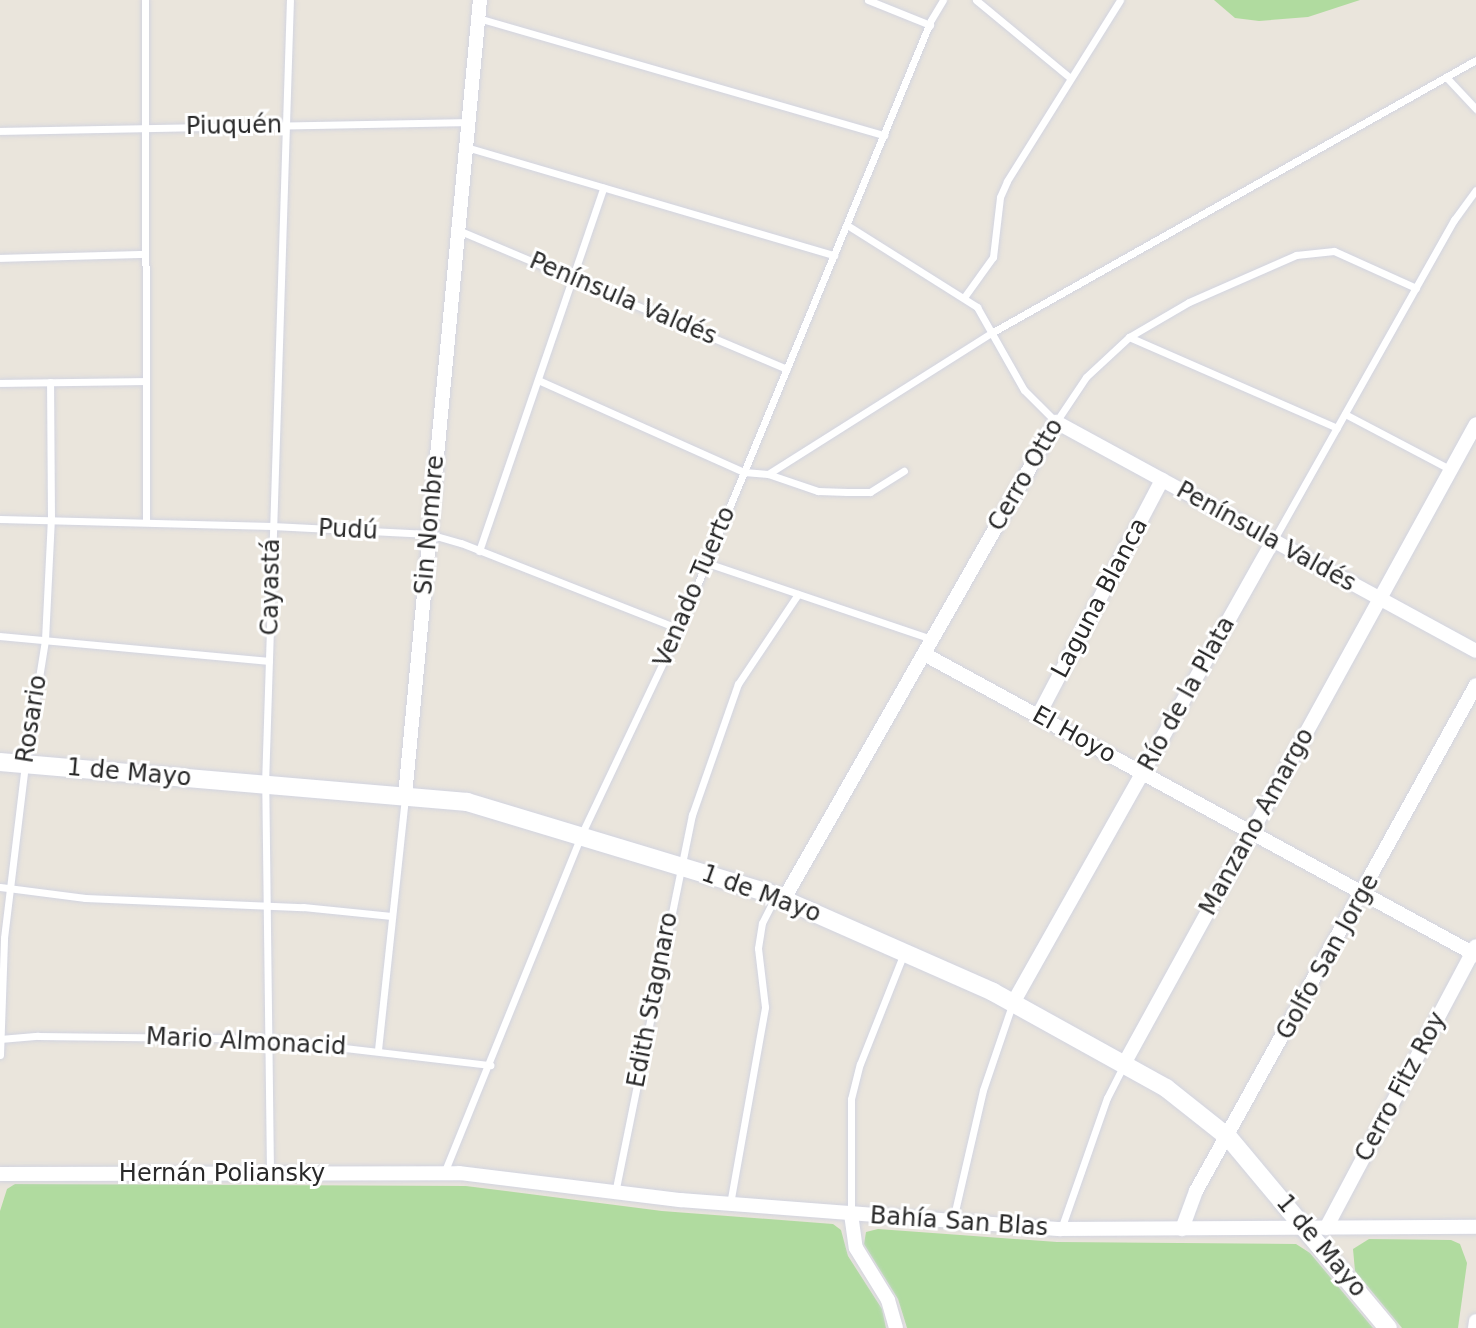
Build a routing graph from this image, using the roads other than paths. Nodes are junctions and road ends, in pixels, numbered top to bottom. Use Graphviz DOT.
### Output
graph roads {
  1 [pos="145,0"];
  2 [pos="290,0"];
  3 [pos="480,0"];
  4 [pos="868,0"];
  5 [pos="943,0"];
  6 [pos="976,0"];
  7 [pos="1120,0"];
  8 [pos="478,18"];
  9 [pos="930,25"];
  10 [pos="1476,60"];
  11 [pos="1069,77"];
  12 [pos="1446,77"];
  13 [pos="1476,109"];
  14 [pos="468,122"];
  15 [pos="286,125"];
  16 [pos="145,128"];
  17 [pos="0,131"];
  18 [pos="884,135"];
  19 [pos="466,147"];
  20 [pos="603,188"];
  21 [pos="1476,190"];
  22 [pos="847,225"];
  23 [pos="458,230"];
  24 [pos="145,254"];
  25 [pos="834,255"];
  26 [pos="0,258"];
  27 [pos="572,278"];
  28 [pos="1416,288"];
  29 [pos="965,296"];
  30 [pos="993,332"];
  31 [pos="1129,337"];
  32 [pos="787,369"];
  33 [pos="538,380"];
  34 [pos="145,381"];
  35 [pos="50,382"];
  36 [pos="0,383"];
  37 [pos="1345,414"];
  38 [pos="1056,422"];
  39 [pos="1476,424"];
  40 [pos="1337,428"];
  41 [pos="1451,470"];
  42 [pos="904,471"];
  43 [pos="744,472"];
  44 [pos="768,474"];
  45 [pos="1162,480"];
  46 [pos="0,519"];
  47 [pos="51,519"];
  48 [pos="146,522"];
  49 [pos="272,526"];
  50 [pos="429,534"];
  51 [pos="1273,541"];
  52 [pos="479,551"];
  53 [pos="707,563"];
  54 [pos="798,594"];
  55 [pos="1380,599"];
  56 [pos="679,629"];
  57 [pos="0,636"];
  58 [pos="45,640"];
  59 [pos="932,640"];
  60 [pos="1476,651"];
  61 [pos="924,654"];
  62 [pos="269,661"];
  63 [pos="1476,685"];
  64 [pos="1038,716"];
  65 [pos="0,762"];
  66 [pos="25,765"];
  67 [pos="1143,773"];
  68 [pos="265,785"];
  69 [pos="405,796"];
  70 [pos="1252,832"];
  71 [pos="582,833"];
  72 [pos="680,866"];
  73 [pos="0,887"];
  74 [pos="10,888"];
  75 [pos="1363,893"];
  76 [pos="780,897"];
  77 [pos="267,906"];
  78 [pos="392,916"];
  79 [pos="1475,951"];
  80 [pos="904,952"];
  81 [pos="1,959"];
  82 [pos="1013,1003"];
  83 [pos="0,1039"];
  84 [pos="268,1039"];
  85 [pos="378,1050"];
  86 [pos="0,1055"];
  87 [pos="1124,1064"];
  88 [pos="490,1065"];
  89 [pos="1229,1138"];
  90 [pos="270,1173"];
  91 [pos="444,1173"];
  92 [pos="0,1174"];
  93 [pos="615,1193"];
  94 [pos="730,1204"];
  95 [pos="851,1214"];
  96 [pos="953,1222"];
  97 [pos="1476,1227"];
  98 [pos="1061,1229"];
  99 [pos="1182,1229"];
  100 [pos="1317,1229"];
  101 [pos="1476,1321"];
  102 [pos="896,1328"];
  103 [pos="1388,1328"];
  104 [pos="1475,1328"];
  1 -- 16 [label="lane"];
  2 -- 15 [label="lane, Cayastá"];
  3 -- 8 [label="street, Sin Nombre"];
  4 -- 9 [label="lane"];
  5 -- 9 [label="lane, Venado Tuerto"];
  6 -- 11 [label="lane"];
  7 -- 11 [label="lane"];
  8 -- 14 [label="street, Sin Nombre"];
  8 -- 18 [label="lane"];
  9 -- 18 [label="lane, Venado Tuerto"];
  10 -- 12 [label="lane"];
  11 -- 29 [label="lane"];
  12 -- 13 [label="lane"];
  12 -- 30 [label="lane"];
  14 -- 15 [label="lane, Piuquén"];
  14 -- 19 [label="street, Sin Nombre"];
  15 -- 16 [label="lane, Piuquén"];
  15 -- 49 [label="lane, Cayastá"];
  16 -- 17 [label="lane, Piuquén"];
  16 -- 24 [label="lane"];
  18 -- 22 [label="lane, Venado Tuerto"];
  19 -- 20 [label="lane"];
  19 -- 23 [label="street, Sin Nombre"];
  20 -- 25 [label="lane"];
  20 -- 27 [label="lane"];
  21 -- 28 [label="lane, Río de la Plata"];
  22 -- 25 [label="lane, Venado Tuerto"];
  22 -- 29 [label="lane"];
  23 -- 27 [label="lane, Península Valdés"];
  23 -- 50 [label="street, Sin Nombre"];
  24 -- 26 [label="lane"];
  24 -- 34 [label="lane"];
  25 -- 32 [label="lane, Venado Tuerto"];
  27 -- 32 [label="lane, Península Valdés"];
  27 -- 33 [label="lane"];
  28 -- 31 [label="lane, Cerro Otto"];
  28 -- 37 [label="lane, Río de la Plata"];
  29 -- 30 [label="lane"];
  30 -- 38 [label="lane"];
  30 -- 44 [label="lane"];
  31 -- 38 [label="lane, Cerro Otto"];
  31 -- 40 [label="lane"];
  32 -- 43 [label="lane, Venado Tuerto"];
  33 -- 43 [label="lane"];
  33 -- 52 [label="lane"];
  34 -- 35 [label="lane"];
  34 -- 48 [label="lane"];
  35 -- 36 [label="lane"];
  35 -- 47 [label="lane, Rosario"];
  37 -- 40 [label="lane, Río de la Plata"];
  37 -- 41 [label="lane"];
  38 -- 45 [label="street, Península Valdés"];
  38 -- 59 [label="street, Cerro Otto"];
  39 -- 41 [label="street, Manzano Amargo"];
  40 -- 51 [label="lane, Río de la Plata"];
  41 -- 55 [label="street, Manzano Amargo"];
  42 -- 44 [label="lane"];
  43 -- 44 [label="lane"];
  43 -- 53 [label="lane, Venado Tuerto"];
  45 -- 51 [label="street, Península Valdés"];
  45 -- 64 [label="street, Laguna Blanca"];
  46 -- 47 [label="lane, Pudú"];
  47 -- 48 [label="lane, Pudú"];
  47 -- 58 [label="lane, Rosario"];
  48 -- 49 [label="lane, Pudú"];
  49 -- 50 [label="lane, Pudú"];
  49 -- 62 [label="lane, Cayastá"];
  50 -- 52 [label="lane, Pudú"];
  50 -- 69 [label="street, Sin Nombre"];
  51 -- 55 [label="street, Península Valdés"];
  51 -- 67 [label="street, Río de la Plata"];
  52 -- 56 [label="lane, Pudú"];
  53 -- 54 [label="lane"];
  53 -- 56 [label="lane, Venado Tuerto"];
  54 -- 59 [label="lane"];
  54 -- 72 [label="lane, Edith Stagnaro"];
  55 -- 60 [label="street, Península Valdés"];
  55 -- 70 [label="street, Manzano Amargo"];
  56 -- 71 [label="lane, Venado Tuerto"];
  57 -- 58 [label="lane"];
  58 -- 62 [label="lane"];
  58 -- 66 [label="lane, Rosario"];
  59 -- 61 [label="street, Cerro Otto"];
  61 -- 64 [label="street, El Hoyo"];
  61 -- 76 [label="street, Cerro Otto"];
  62 -- 68 [label="lane, Cayastá"];
  63 -- 75 [label="street, Golfo San Jorge"];
  64 -- 67 [label="street, El Hoyo"];
  65 -- 66 [label="street, 1 de Mayo"];
  66 -- 68 [label="street, 1 de Mayo"];
  66 -- 74 [label="lane, Rosario"];
  67 -- 70 [label="street, El Hoyo"];
  67 -- 82 [label="street, Río de la Plata"];
  68 -- 69 [label="street, 1 de Mayo"];
  68 -- 77 [label="lane, Cayastá"];
  69 -- 71 [label="street, 1 de Mayo"];
  69 -- 78 [label="lane, Sin Nombre"];
  70 -- 75 [label="street, El Hoyo"];
  70 -- 87 [label="street, Manzano Amargo"];
  71 -- 72 [label="street, 1 de Mayo"];
  71 -- 88 [label="lane, Venado Tuerto"];
  72 -- 76 [label="street, 1 de Mayo"];
  72 -- 93 [label="lane, Edith Stagnaro"];
  73 -- 74 [label="lane"];
  74 -- 77 [label="lane"];
  74 -- 81 [label="lane, Rosario"];
  75 -- 79 [label="street, El Hoyo"];
  75 -- 89 [label="street, Golfo San Jorge"];
  76 -- 80 [label="street, 1 de Mayo"];
  76 -- 94 [label="lane"];
  77 -- 78 [label="lane"];
  77 -- 84 [label="lane, Cayastá"];
  78 -- 85 [label="lane, Sin Nombre"];
  79 -- 100 [label="street, Cerro Fitz Roy"];
  80 -- 82 [label="street, 1 de Mayo"];
  80 -- 95 [label="lane"];
  81 -- 83 [label="lane, Rosario"];
  82 -- 87 [label="street, 1 de Mayo"];
  82 -- 96 [label="lane, Río de la Plata"];
  83 -- 84 [label="lane, Mario Almonacid"];
  83 -- 86 [label="lane, Rosario"];
  84 -- 85 [label="lane, Mario Almonacid"];
  84 -- 90 [label="lane, Cayastá"];
  85 -- 88 [label="lane, Mario Almonacid"];
  87 -- 89 [label="street, 1 de Mayo"];
  87 -- 98 [label="lane, Manzano Amargo"];
  88 -- 91 [label="lane, Venado Tuerto"];
  89 -- 99 [label="street, Golfo San Jorge"];
  89 -- 100 [label="street, 1 de Mayo"];
  90 -- 91 [label="street, Hernán Poliansky"];
  90 -- 92 [label="street, Hernán Poliansky"];
  91 -- 93 [label="street, Bahía San Blas"];
  93 -- 94 [label="street, Bahía San Blas"];
  94 -- 95 [label="street, Bahía San Blas"];
  95 -- 96 [label="street, Bahía San Blas"];
  95 -- 102 [label="street"];
  96 -- 98 [label="street, Bahía San Blas"];
  97 -- 100 [label="street, Bahía San Blas"];
  98 -- 99 [label="street, Bahía San Blas"];
  99 -- 100 [label="street, Bahía San Blas"];
  100 -- 103 [label="street, 1 de Mayo"];
  101 -- 104 [label="street"];
}
